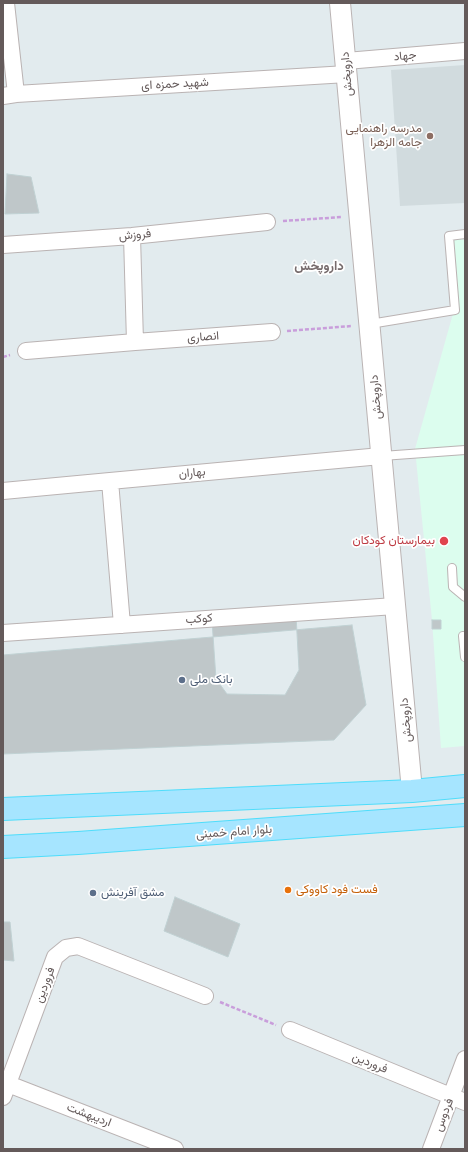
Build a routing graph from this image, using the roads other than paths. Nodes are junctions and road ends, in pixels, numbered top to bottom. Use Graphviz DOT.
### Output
graph roads {
  1 [pos="6,3"];
  2 [pos="340,3"];
  3 [pos="465,51"];
  4 [pos="346,68"];
  5 [pos="10,95"];
  6 [pos="267,222"];
  7 [pos="465,234"];
  8 [pos="132,236"];
  9 [pos="3,245"];
  10 [pos="370,324"];
  11 [pos="272,332"];
  12 [pos="135,342"];
  13 [pos="26,351"];
  14 [pos="465,450"];
  15 [pos="381,456"];
  16 [pos="110,481"];
  17 [pos="3,491"];
  18 [pos="452,568"];
  19 [pos="465,597"];
  20 [pos="395,606"];
  21 [pos="122,625"];
  22 [pos="3,633"];
  23 [pos="463,636"];
  24 [pos="465,657"];
  25 [pos="465,786"];
  26 [pos="412,791"];
  27 [pos="3,809"];
  28 [pos="465,815"];
  29 [pos="3,847"];
  30 [pos="205,996"];
  31 [pos="290,1030"];
  32 [pos="465,1059"];
  33 [pos="5,1087"];
  34 [pos="458,1099"];
  35 [pos="175,1149"];
  36 [pos="430,1149"];
  1 -- 5 [label="street"];
  2 -- 4 [label="street, داروپخش"];
  3 -- 4 [label="street, جهاد"];
  4 -- 5 [label="street, شهید حمزه ای"];
  4 -- 10 [label="street, داروپخش"];
  6 -- 8 [label="street, فروزش"];
  7 -- 10 [label="lane"];
  8 -- 9 [label="street, فروزش"];
  8 -- 12 [label="street"];
  10 -- 15 [label="street, داروپخش"];
  11 -- 12 [label="street, انصاری"];
  12 -- 13 [label="street, انصاری"];
  14 -- 15 [label="lane"];
  15 -- 16 [label="street, بهاران"];
  15 -- 20 [label="street, داروپخش"];
  16 -- 17 [label="street, بهاران"];
  16 -- 21 [label="street"];
  18 -- 19 [label="lane"];
  20 -- 21 [label="street, کوکب"];
  20 -- 26 [label="street, داروپخش"];
  21 -- 22 [label="street, کوکب"];
  23 -- 24 [label="lane"];
  25 -- 26 [label="main road"];
  26 -- 27 [label="main road"];
  28 -- 29 [label="main road, بلوار امام خمینی"];
  30 -- 33 [label="street, فروردین"];
  31 -- 34 [label="street, فروردین"];
  32 -- 34 [label="street, فردوس"];
  33 -- 35 [label="street, اردیبهشت"];
  34 -- 36 [label="street, فردوس"];
}
